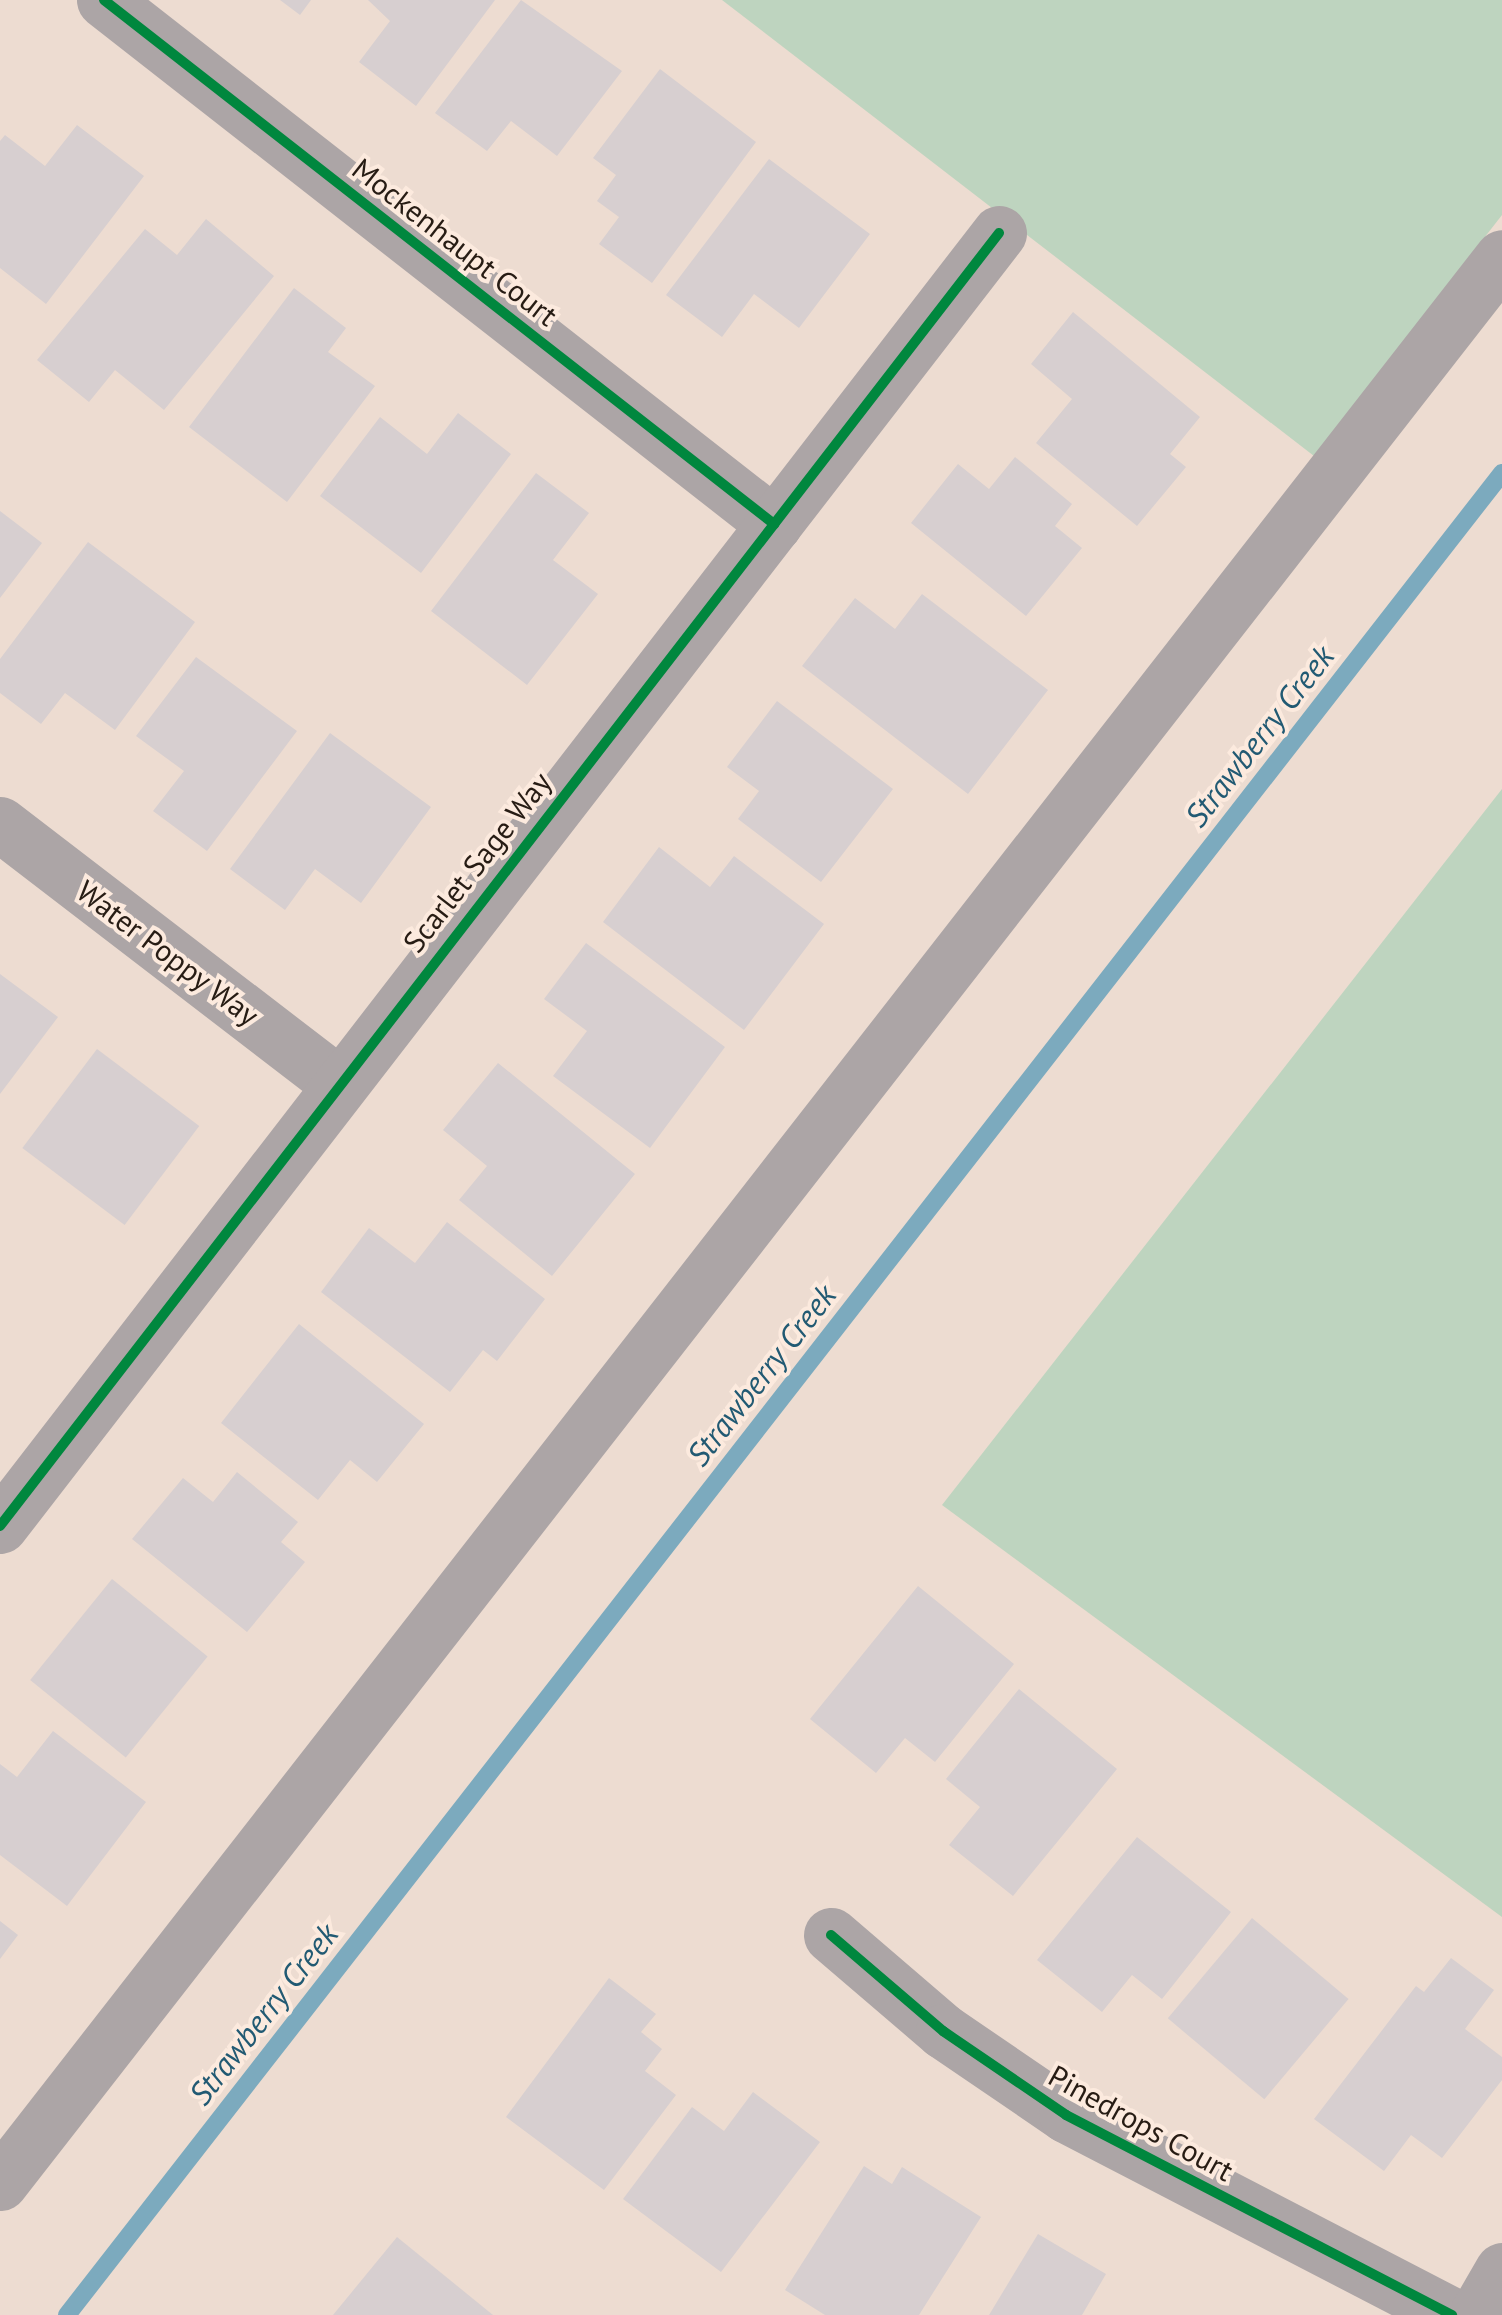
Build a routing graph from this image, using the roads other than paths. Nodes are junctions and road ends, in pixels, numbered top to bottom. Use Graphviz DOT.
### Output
graph roads {
  1 [pos="104,0"];
  2 [pos="999,232"];
  3 [pos="1502,258"];
  4 [pos="774,524"];
  5 [pos="0,824"];
  6 [pos="336,1082"];
  7 [pos="0,1526"];
  8 [pos="831,1935"];
  9 [pos="0,2183"];
  10 [pos="1502,2270"];
  11 [pos="1452,2315"];
  12 [pos="1476,2315"];
  1 -- 4 [label="street, Mockenhaupt Court"];
  2 -- 4 [label="street, Scarlet Sage Way"];
  3 -- 9 [label="street"];
  4 -- 6 [label="street, Scarlet Sage Way"];
  5 -- 6 [label="street, Water Poppy Way"];
  6 -- 7 [label="street, Scarlet Sage Way"];
  8 -- 11 [label="street, Pinedrops Court"];
  10 -- 12 [label="street"];
}
